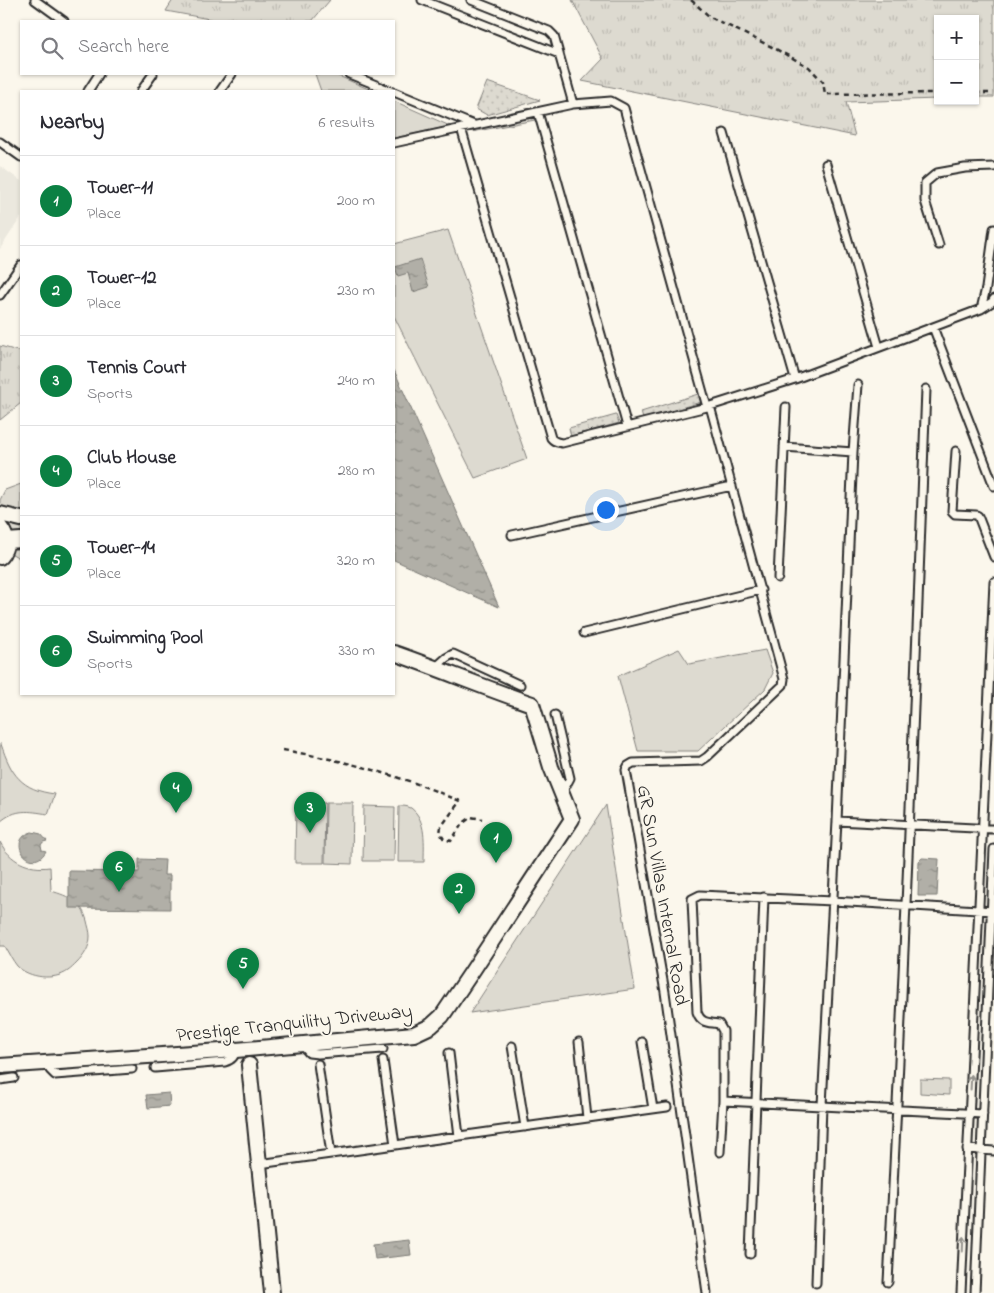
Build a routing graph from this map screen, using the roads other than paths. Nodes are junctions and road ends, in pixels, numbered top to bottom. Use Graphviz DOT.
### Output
graph roads {
  1 [pos="35,0"];
  2 [pos="422,0"];
  3 [pos="471,0"];
  4 [pos="63,20"];
  5 [pos="559,54"];
  6 [pos="98,75"];
  7 [pos="152,75"];
  8 [pos="231,75"];
  9 [pos="350,75"];
  10 [pos="89,90"];
  11 [pos="142,90"];
  12 [pos="221,90"];
  13 [pos="388,90"];
  14 [pos="395,93"];
  15 [pos="573,104"];
  16 [pos="538,112"];
  17 [pos="475,125"];
  18 [pos="461,128"];
  19 [pos="724,133"];
  20 [pos="0,142"];
  21 [pos="395,143"];
  22 [pos="20,156"];
  23 [pos="826,164"];
  24 [pos="994,168"];
  25 [pos="994,229"];
  26 [pos="939,245"];
  27 [pos="20,266"];
  28 [pos="0,295"];
  29 [pos="994,299"];
  30 [pos="981,309"];
  31 [pos="933,327"];
  32 [pos="879,347"];
  33 [pos="795,379"];
  34 [pos="858,384"];
  35 [pos="926,389"];
  36 [pos="786,406"];
  37 [pos="708,407"];
  38 [pos="627,426"];
  39 [pos="784,447"];
  40 [pos="956,451"];
  41 [pos="853,452"];
  42 [pos="732,486"];
  43 [pos="994,486"];
  44 [pos="0,514"];
  45 [pos="20,519"];
  46 [pos="0,527"];
  47 [pos="512,535"];
  48 [pos="20,540"];
  49 [pos="7,542"];
  50 [pos="994,556"];
  51 [pos="0,557"];
  52 [pos="778,578"];
  53 [pos="994,582"];
  54 [pos="761,590"];
  55 [pos="584,633"];
  56 [pos="395,653"];
  57 [pos="436,667"];
  58 [pos="992,679"];
  59 [pos="520,684"];
  60 [pos="554,715"];
  61 [pos="562,793"];
  62 [pos="837,821"];
  63 [pos="910,825"];
  64 [pos="982,829"];
  65 [pos="994,829"];
  66 [pos="994,849"];
  67 [pos="764,897"];
  68 [pos="833,901"];
  69 [pos="906,906"];
  70 [pos="979,910"];
  71 [pos="993,911"];
  72 [pos="579,1042"];
  73 [pos="642,1042"];
  74 [pos="301,1044"];
  75 [pos="512,1046"];
  76 [pos="383,1049"];
  77 [pos="236,1050"];
  78 [pos="449,1053"];
  79 [pos="383,1060"];
  80 [pos="48,1063"];
  81 [pos="318,1064"];
  82 [pos="0,1066"];
  83 [pos="249,1066"];
  84 [pos="155,1068"];
  85 [pos="132,1069"];
  86 [pos="14,1078"];
  87 [pos="0,1080"];
  88 [pos="723,1101"];
  89 [pos="756,1103"];
  90 [pos="822,1105"];
  91 [pos="667,1107"];
  92 [pos="653,1109"];
  93 [pos="897,1110"];
  94 [pos="969,1114"];
  95 [pos="983,1114"];
  96 [pos="587,1118"];
  97 [pos="525,1127"];
  98 [pos="460,1136"];
  99 [pos="395,1145"];
  100 [pos="967,1149"];
  101 [pos="982,1150"];
  102 [pos="994,1151"];
  103 [pos="720,1152"];
  104 [pos="331,1154"];
  105 [pos="259,1164"];
  106 [pos="750,1254"];
  107 [pos="888,1282"];
  108 [pos="816,1283"];
  109 [pos="272,1293"];
  110 [pos="707,1293"];
  111 [pos="961,1293"];
  112 [pos="975,1293"];
  1 -- 4 [label="lane"];
  2 -- 5 [label="lane"];
  3 -- 5 [label="lane"];
  5 -- 15 [label="lane"];
  6 -- 10 [label="lane"];
  7 -- 11 [label="lane"];
  8 -- 12 [label="lane"];
  9 -- 13 [label="lane"];
  14 -- 17 [label="lane"];
  15 -- 16 [label="lane, GR Sun Villas Internal Road"];
  15 -- 37 [label="lane, GR Sun Villas Internal Road"];
  16 -- 17 [label="lane, GR Sun Villas Internal Road"];
  16 -- 38 [label="lane"];
  17 -- 18 [label="lane, GR Sun Villas Internal Road"];
  18 -- 21 [label="lane, GR Sun Villas Internal Road"];
  18 -- 38 [label="lane"];
  19 -- 33 [label="lane"];
  20 -- 22 [label="lane"];
  23 -- 32 [label="lane"];
  24 -- 26 [label="lane"];
  25 -- 30 [label="lane"];
  27 -- 28 [label="lane"];
  29 -- 30 [label="lane"];
  30 -- 31 [label="lane"];
  31 -- 32 [label="lane"];
  31 -- 43 [label="lane"];
  32 -- 33 [label="lane"];
  33 -- 37 [label="lane"];
  34 -- 41 [label="lane"];
  35 -- 63 [label="lane"];
  36 -- 39 [label="lane"];
  37 -- 38 [label="lane"];
  37 -- 42 [label="lane, GR Sun Villas Internal Road"];
  39 -- 41 [label="lane"];
  39 -- 52 [label="lane"];
  40 -- 50 [label="lane"];
  41 -- 62 [label="lane"];
  42 -- 47 [label="lane"];
  42 -- 54 [label="lane, GR Sun Villas Internal Road"];
  44 -- 45 [label="street"];
  46 -- 49 [label="street"];
  48 -- 49 [label="street"];
  49 -- 51 [label="street"];
  53 -- 58 [label="lane"];
  54 -- 55 [label="lane"];
  54 -- 110 [label="lane, GR Sun Villas Internal Road"];
  56 -- 57 [label="street, Prestige Tranquility Driveway"];
  57 -- 59 [label="lane"];
  57 -- 61 [label="street, Prestige Tranquility Driveway"];
  58 -- 64 [label="lane"];
  60 -- 61 [label="lane"];
  61 -- 74 [label="street, Prestige Tranquility Driveway"];
  62 -- 63 [label="lane"];
  62 -- 68 [label="lane"];
  63 -- 64 [label="lane"];
  63 -- 69 [label="lane"];
  64 -- 65 [label="lane"];
  64 -- 70 [label="lane"];
  66 -- 71 [label="lane"];
  67 -- 68 [label="lane"];
  67 -- 88 [label="lane"];
  67 -- 89 [label="lane"];
  68 -- 69 [label="lane"];
  68 -- 90 [label="lane"];
  69 -- 70 [label="lane"];
  69 -- 93 [label="lane"];
  70 -- 71 [label="lane"];
  94 -- 70 [label="lane, one-way"];
  71 -- 95 [label="lane"];
  72 -- 96 [label="lane"];
  73 -- 92 [label="lane"];
  74 -- 76 [label="lane"];
  74 -- 77 [label="street, Prestige Tranquility Driveway"];
  75 -- 97 [label="lane"];
  77 -- 80 [label="street, Prestige Tranquility Driveway"];
  77 -- 84 [label="lane"];
  78 -- 98 [label="lane"];
  79 -- 99 [label="lane"];
  80 -- 82 [label="street, Prestige Tranquility Driveway"];
  80 -- 85 [label="lane"];
  81 -- 104 [label="lane"];
  83 -- 105 [label="street"];
  86 -- 87 [label="lane"];
  88 -- 89 [label="lane"];
  88 -- 103 [label="lane"];
  89 -- 90 [label="lane"];
  89 -- 106 [label="lane"];
  90 -- 93 [label="lane"];
  90 -- 108 [label="lane"];
  91 -- 92 [label="lane"];
  92 -- 96 [label="lane"];
  93 -- 94 [label="lane"];
  93 -- 107 [label="lane"];
  94 -- 95 [label="lane"];
  94 -- 100 [label="lane"];
  95 -- 101 [label="lane"];
  96 -- 97 [label="lane"];
  97 -- 98 [label="lane"];
  98 -- 99 [label="lane"];
  99 -- 104 [label="lane"];
  100 -- 101 [label="lane"];
  111 -- 100 [label="lane, one-way"];
  101 -- 102 [label="lane"];
  101 -- 112 [label="lane"];
  104 -- 105 [label="lane"];
  105 -- 109 [label="street"];
}
